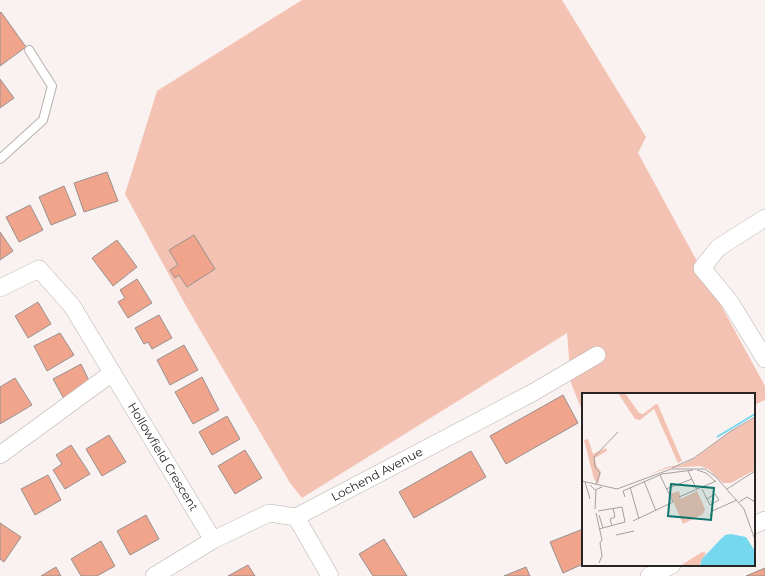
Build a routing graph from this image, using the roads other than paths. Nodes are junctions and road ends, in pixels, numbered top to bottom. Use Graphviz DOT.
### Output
graph roads {
  1 [pos="29,50"];
  2 [pos="0,158"];
  3 [pos="765,218"];
  4 [pos="0,288"];
  5 [pos="598,355"];
  6 [pos="765,359"];
  7 [pos="112,373"];
  8 [pos="0,455"];
  9 [pos="296,517"];
  10 [pos="765,520"];
  11 [pos="755,525"];
  12 [pos="214,540"];
  13 [pos="670,566"];
  14 [pos="154,576"];
  15 [pos="330,576"];
  16 [pos="649,576"];
  1 -- 2 [label="lane"];
  3 -- 6 [label="street"];
  4 -- 7 [label="street, Hollowfield Crescent"];
  5 -- 9 [label="street, Lochend Avenue"];
  7 -- 8 [label="street"];
  7 -- 12 [label="street, Hollowfield Crescent"];
  9 -- 12 [label="street"];
  9 -- 15 [label="street"];
  10 -- 11 [label="street"];
  12 -- 14 [label="street"];
  13 -- 16 [label="street"];
}
